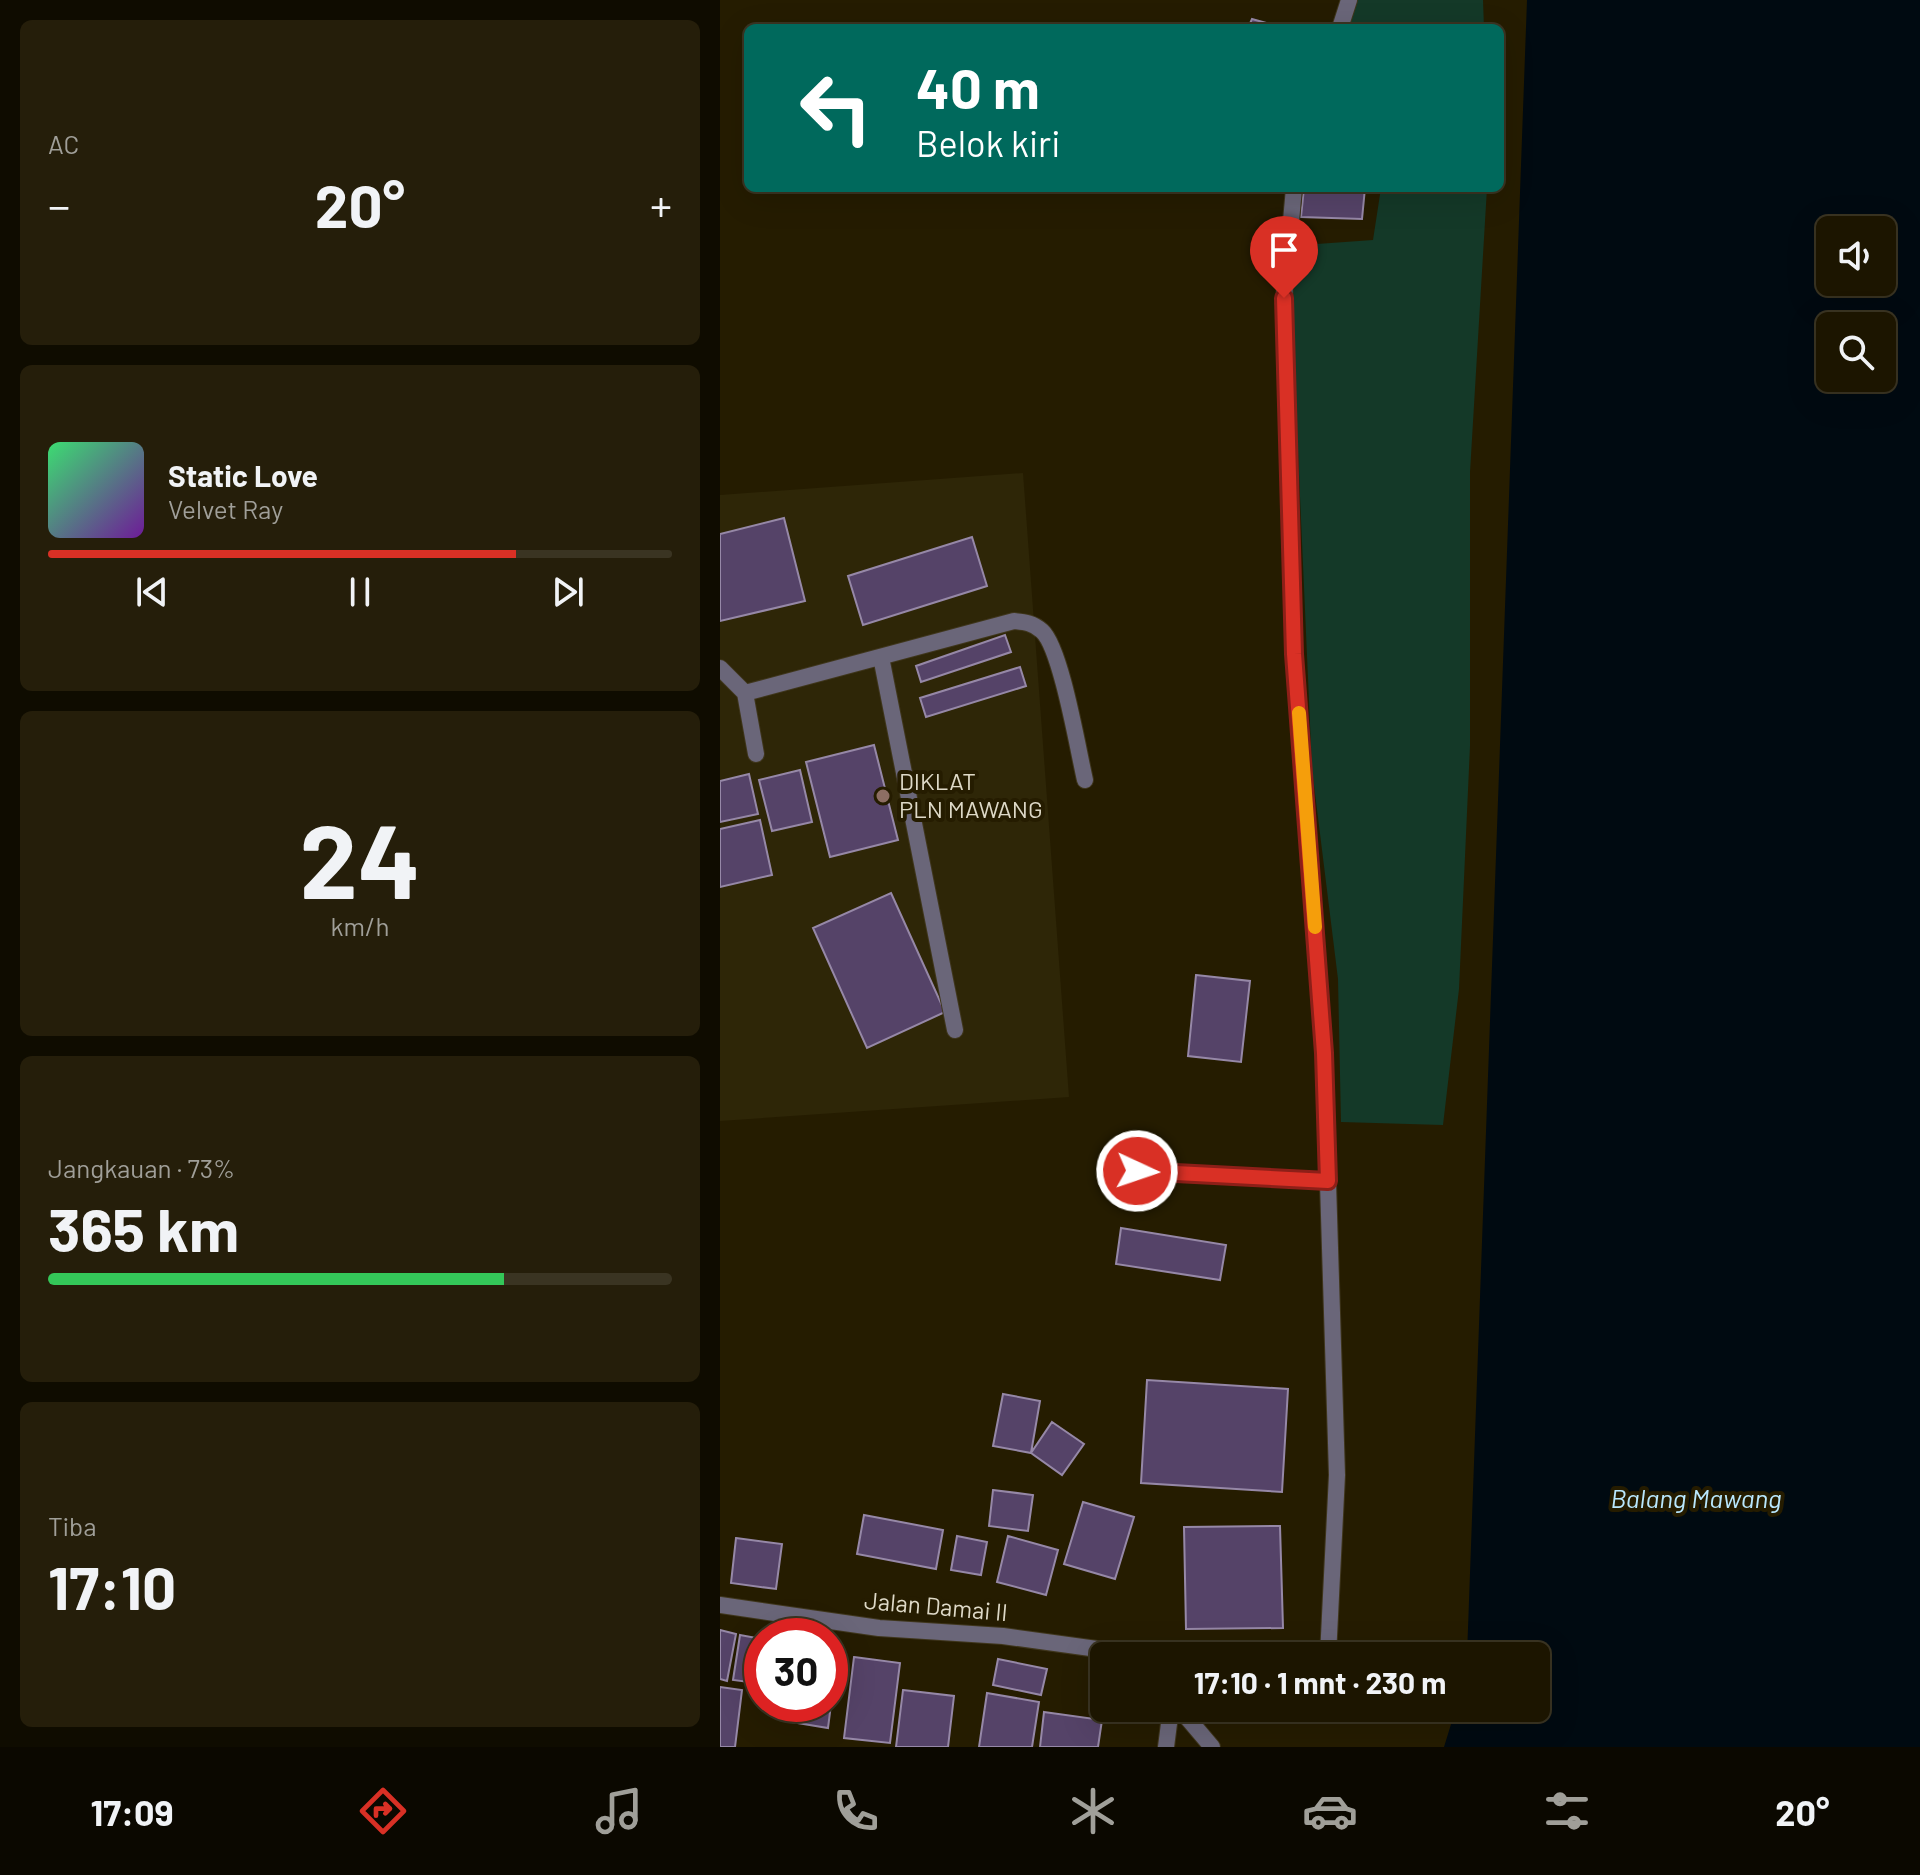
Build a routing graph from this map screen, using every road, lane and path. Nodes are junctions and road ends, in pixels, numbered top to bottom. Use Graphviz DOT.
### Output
graph roads {
  1 [pos="1349,0"];
  2 [pos="1341,24"];
  3 [pos="1294,192"];
  4 [pos="881,657"];
  5 [pos="720,668"];
  6 [pos="745,693"];
  7 [pos="756,754"];
  8 [pos="1085,780"];
  9 [pos="955,1030"];
  10 [pos="1137,1171"];
  11 [pos="1328,1181"];
  12 [pos="720,1605"];
  13 [pos="1329,1642"];
  14 [pos="1090,1648"];
  15 [pos="1169,1722"];
  16 [pos="1191,1722"];
  17 [pos="1166,1747"];
  18 [pos="1212,1747"];
  1 -- 2 [label="street"];
  3 -- 11 [label="street"];
  4 -- 6 [label="street"];
  4 -- 8 [label="street"];
  4 -- 9 [label="street"];
  5 -- 6 [label="street"];
  6 -- 7 [label="street"];
  10 -- 11 [label="street"];
  11 -- 13 [label="street"];
  12 -- 14 [label="street, Jalan Damai II"];
  15 -- 17 [label="street"];
  16 -- 18 [label="street"];
}
